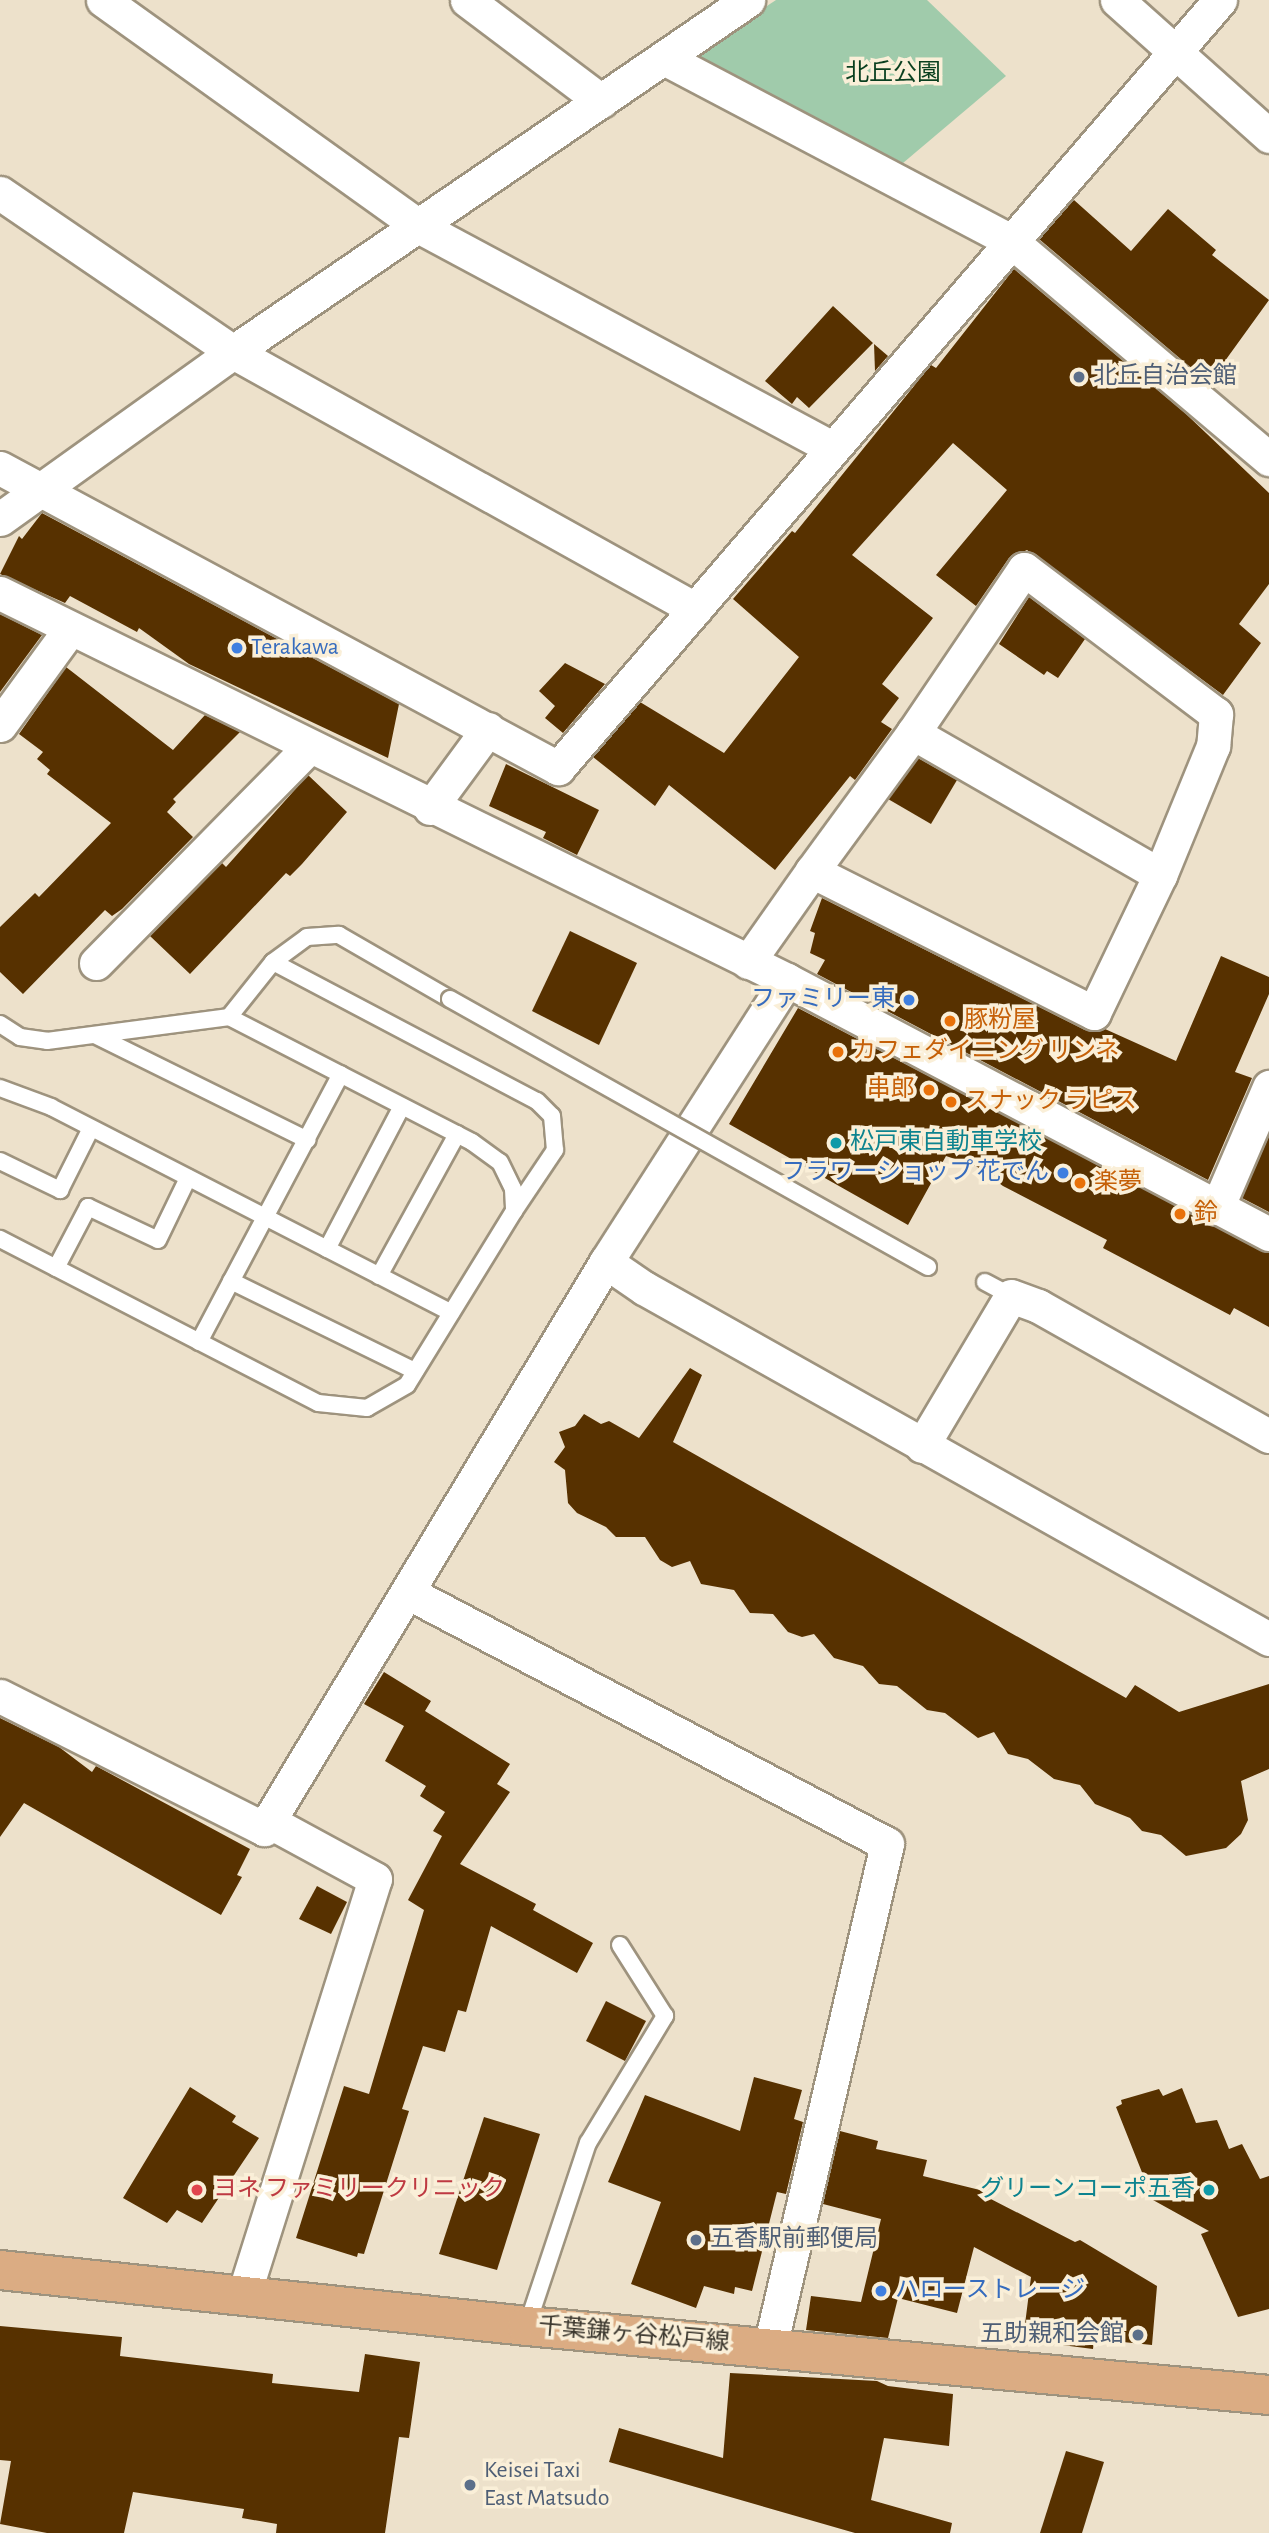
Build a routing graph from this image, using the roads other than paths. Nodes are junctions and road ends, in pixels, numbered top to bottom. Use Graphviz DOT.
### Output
graph roads {
  1 [pos="103,0"];
  2 [pos="467,0"];
  3 [pos="748,0"];
  4 [pos="1117,0"];
  5 [pos="1220,0"];
  6 [pos="1174,53"];
  7 [pos="664,58"];
  8 [pos="601,100"];
  9 [pos="1269,136"];
  10 [pos="0,193"];
  11 [pos="420,227"];
  12 [pos="1011,241"];
  13 [pos="233,352"];
  14 [pos="831,447"];
  15 [pos="1269,459"];
  16 [pos="0,468"];
  17 [pos="41,490"];
  18 [pos="0,519"];
  19 [pos="0,593"];
  20 [pos="695,609"];
  21 [pos="70,629"];
  22 [pos="0,725"];
  23 [pos="488,729"];
  24 [pos="913,733"];
  25 [pos="309,747"];
  26 [pos="430,808"];
  27 [pos="813,871"];
  28 [pos="1160,875"];
  29 [pos="273,962"];
  30 [pos="748,962"];
  31 [pos="96,963"];
  32 [pos="787,980"];
  33 [pos="229,1017"];
  34 [pos="0,1024"];
  35 [pos="95,1035"];
  36 [pos="341,1074"];
  37 [pos="1269,1087"];
  38 [pos="0,1088"];
  39 [pos="402,1106"];
  40 [pos="92,1128"];
  41 [pos="457,1134"];
  42 [pos="307,1140"];
  43 [pos="0,1161"];
  44 [pos="188,1178"];
  45 [pos="1217,1208"];
  46 [pos="514,1211"];
  47 [pos="265,1217"];
  48 [pos="1269,1234"];
  49 [pos="0,1239"];
  50 [pos="327,1249"];
  51 [pos="606,1262"];
  52 [pos="928,1267"];
  53 [pos="56,1268"];
  54 [pos="379,1276"];
  55 [pos="231,1281"];
  56 [pos="451,1313"];
  57 [pos="199,1342"];
  58 [pos="415,1371"];
  59 [pos="1269,1436"];
  60 [pos="922,1446"];
  61 [pos="407,1592"];
  62 [pos="1269,1639"];
  63 [pos="0,1696"];
  64 [pos="266,1825"];
  65 [pos="620,1945"];
  66 [pos="0,2270"];
  67 [pos="244,2294"];
  68 [pos="527,2326"];
  69 [pos="770,2347"];
  70 [pos="1269,2395"];
  1 -- 11 [label="street"];
  2 -- 8 [label="street"];
  3 -- 7 [label="street"];
  4 -- 6 [label="street"];
  5 -- 6 [label="street"];
  6 -- 9 [label="street"];
  6 -- 12 [label="street"];
  7 -- 8 [label="street"];
  7 -- 12 [label="street"];
  8 -- 11 [label="street"];
  10 -- 13 [label="street"];
  11 -- 13 [label="street"];
  11 -- 14 [label="street"];
  12 -- 14 [label="street"];
  12 -- 15 [label="street"];
  13 -- 17 [label="street"];
  13 -- 20 [label="street"];
  14 -- 20 [label="street"];
  16 -- 17 [label="street"];
  17 -- 18 [label="street"];
  17 -- 23 [label="street"];
  19 -- 21 [label="street"];
  20 -- 23 [label="street"];
  21 -- 22 [label="street"];
  21 -- 25 [label="street"];
  23 -- 26 [label="street"];
  24 -- 27 [label="street"];
  24 -- 28 [label="street"];
  24 -- 28 [label="street"];
  25 -- 26 [label="street"];
  25 -- 31 [label="street"];
  26 -- 30 [label="street"];
  27 -- 28 [label="street"];
  27 -- 30 [label="street"];
  29 -- 33 [label="lane"];
  29 -- 46 [label="lane"];
  29 -- 52 [label="lane, bridge"];
  30 -- 32 [label="street"];
  32 -- 45 [label="street"];
  32 -- 51 [label="street"];
  33 -- 35 [label="lane"];
  33 -- 36 [label="lane"];
  34 -- 35 [label="lane"];
  35 -- 42 [label="lane"];
  36 -- 39 [label="lane"];
  36 -- 42 [label="lane"];
  37 -- 45 [label="street"];
  38 -- 40 [label="lane"];
  39 -- 41 [label="lane"];
  39 -- 50 [label="lane"];
  40 -- 43 [label="lane"];
  40 -- 44 [label="lane"];
  41 -- 46 [label="lane"];
  41 -- 54 [label="lane"];
  42 -- 47 [label="lane"];
  44 -- 47 [label="lane"];
  44 -- 53 [label="lane"];
  45 -- 48 [label="street"];
  46 -- 56 [label="lane"];
  47 -- 50 [label="lane"];
  47 -- 55 [label="lane"];
  49 -- 53 [label="lane"];
  50 -- 54 [label="lane"];
  51 -- 60 [label="street"];
  51 -- 61 [label="street"];
  53 -- 57 [label="lane"];
  54 -- 56 [label="lane"];
  55 -- 57 [label="lane"];
  55 -- 58 [label="lane"];
  56 -- 58 [label="lane"];
  57 -- 58 [label="lane"];
  59 -- 60 [label="street"];
  60 -- 62 [label="street"];
  61 -- 64 [label="street"];
  61 -- 69 [label="street"];
  63 -- 64 [label="street"];
  64 -- 67 [label="street"];
  65 -- 68 [label="lane"];
  66 -- 67 [label="main road, 千葉鎌ヶ谷松戸線"];
  67 -- 68 [label="main road, 千葉鎌ヶ谷松戸線"];
  68 -- 69 [label="main road, 千葉鎌ヶ谷松戸線"];
  69 -- 70 [label="main road, 千葉鎌ヶ谷松戸線"];
}
